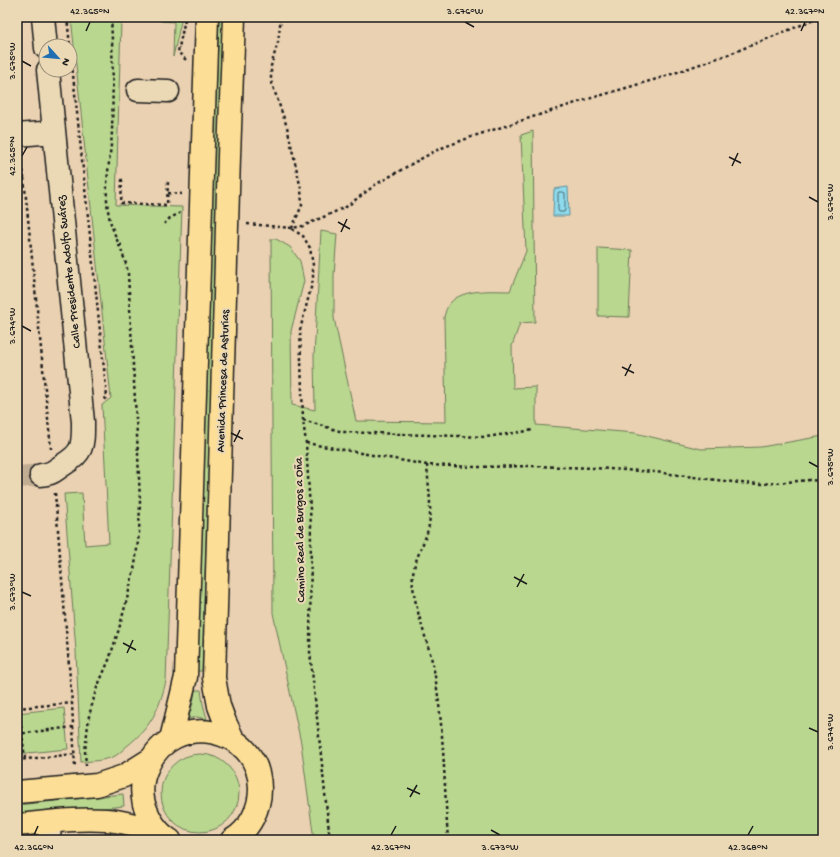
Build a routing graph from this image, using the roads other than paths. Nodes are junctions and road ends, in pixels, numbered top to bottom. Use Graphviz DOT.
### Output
graph roads {
  1 [pos="43,17"];
  2 [pos="207,17"];
  3 [pos="234,17"];
  4 [pos="45,38"];
  5 [pos="49,78"];
  6 [pos="138,90"];
  7 [pos="168,91"];
  8 [pos="54,132"];
  9 [pos="18,135"];
  10 [pos="40,468"];
  11 [pos="171,739"];
  12 [pos="234,741"];
  13 [pos="151,759"];
  14 [pos="17,792"];
  15 [pos="17,825"];
  16 [pos="50,831"];
  17 [pos="165,837"];
  18 [pos="234,839"];
  1 -- 4 [label="street"];
  2 -- 11 [label="main road"];
  3 -- 12 [label="main road, Avenida Princesa de Asturias"];
  5 -- 8 [label="street, Calle Presidente Adolfo Suárez"];
  6 -- 7 [label="street"];
  8 -- 9 [label="street"];
  8 -- 10 [label="street, Calle Presidente Adolfo Suárez"];
  11 -- 12 [label="main road"];
  11 -- 13 [label="main road"];
  12 -- 18 [label="main road"];
  13 -- 14 [label="main road"];
  13 -- 17 [label="main road"];
  15 -- 16 [label="main road"];
  16 -- 17 [label="main road"];
}
